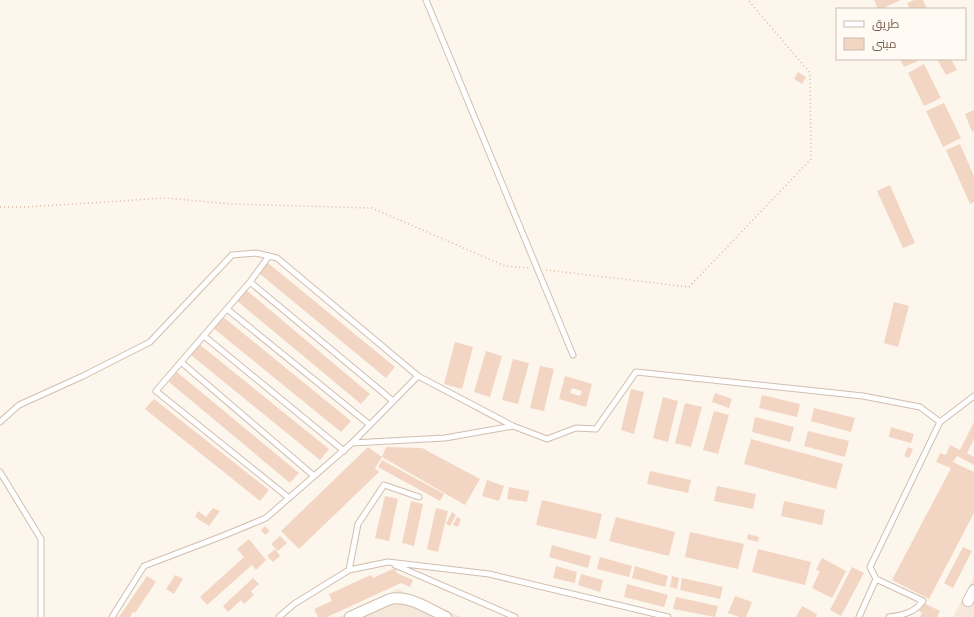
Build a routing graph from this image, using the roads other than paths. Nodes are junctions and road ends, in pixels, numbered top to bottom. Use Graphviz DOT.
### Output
graph roads {
  1 [pos="426,0"];
  2 [pos="269,256"];
  3 [pos="250,282"];
  4 [pos="227,309"];
  5 [pos="204,336"];
  6 [pos="574,355"];
  7 [pos="181,362"];
  8 [pos="418,376"];
  9 [pos="974,396"];
  10 [pos="393,401"];
  11 [pos="0,422"];
  12 [pos="940,422"];
  13 [pos="370,425"];
  14 [pos="513,426"];
  15 [pos="352,443"];
  16 [pos="344,451"];
  17 [pos="0,472"];
  18 [pos="314,476"];
  19 [pos="419,497"];
  20 [pos="289,498"];
  21 [pos="388,562"];
  22 [pos="349,570"];
  23 [pos="876,579"];
  24 [pos="974,590"];
  25 [pos="968,601"];
  26 [pos="41,617"];
  27 [pos="112,617"];
  28 [pos="279,617"];
  29 [pos="350,617"];
  30 [pos="446,617"];
  31 [pos="515,617"];
  32 [pos="668,617"];
  33 [pos="859,617"];
  34 [pos="889,617"];
  1 -- 6 [label="lane"];
  2 -- 3 [label="lane"];
  2 -- 8 [label="lane"];
  2 -- 11 [label="lane"];
  3 -- 4 [label="lane"];
  3 -- 10 [label="lane"];
  4 -- 5 [label="lane"];
  4 -- 13 [label="lane"];
  5 -- 7 [label="lane"];
  5 -- 16 [label="lane"];
  7 -- 18 [label="lane"];
  7 -- 20 [label="lane"];
  8 -- 10 [label="lane"];
  8 -- 14 [label="lane"];
  9 -- 12 [label="lane"];
  10 -- 13 [label="lane"];
  12 -- 14 [label="lane"];
  12 -- 23 [label="lane"];
  13 -- 15 [label="lane"];
  14 -- 15 [label="lane"];
  15 -- 16 [label="lane"];
  16 -- 18 [label="lane"];
  17 -- 26 [label="lane"];
  18 -- 20 [label="lane"];
  19 -- 22 [label="lane"];
  20 -- 27 [label="lane"];
  21 -- 22 [label="lane"];
  21 -- 31 [label="lane"];
  21 -- 32 [label="lane"];
  22 -- 28 [label="lane"];
  23 -- 33 [label="lane"];
  23 -- 34 [label="lane"];
  24 -- 25 [label="street"];
  29 -- 30 [label="street"];
}
